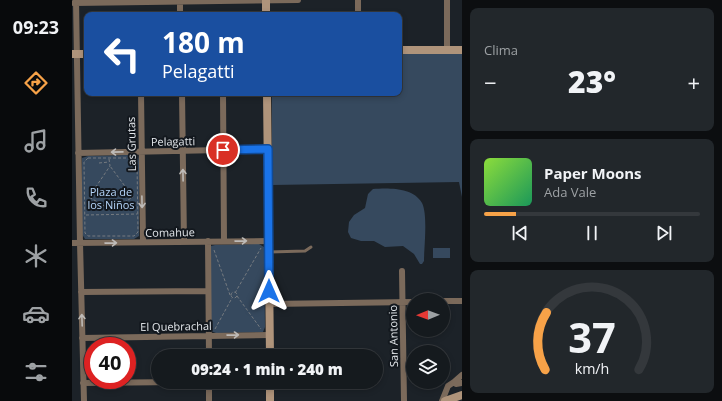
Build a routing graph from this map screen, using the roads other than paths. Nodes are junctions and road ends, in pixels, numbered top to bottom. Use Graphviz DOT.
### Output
graph roads {
  1 [pos="266,0"];
  2 [pos="298,0"];
  3 [pos="358,0"];
  4 [pos="447,0"];
  5 [pos="180,1"];
  6 [pos="75,2"];
  7 [pos="180,12"];
  8 [pos="266,12"];
  9 [pos="358,12"];
  10 [pos="402,50"];
  11 [pos="447,50"];
  12 [pos="462,50"];
  13 [pos="74,54"];
  14 [pos="141,96"];
  15 [pos="182,96"];
  16 [pos="222,96"];
  17 [pos="267,96"];
  18 [pos="268,149"];
  19 [pos="223,150"];
  20 [pos="182,151"];
  21 [pos="142,152"];
  22 [pos="76,156"];
  23 [pos="78,198"];
  24 [pos="208,241"];
  25 [pos="224,241"];
  26 [pos="269,241"];
  27 [pos="143,242"];
  28 [pos="184,242"];
  29 [pos="72,243"];
  30 [pos="80,243"];
  31 [pos="311,247"];
  32 [pos="263,249"];
  33 [pos="402,271"];
  34 [pos="208,291"];
  35 [pos="81,292"];
  36 [pos="450,301"];
  37 [pos="462,301"];
  38 [pos="402,302"];
  39 [pos="406,302"];
  40 [pos="269,304"];
  41 [pos="269,335"];
  42 [pos="209,336"];
  43 [pos="82,338"];
  44 [pos="209,349"];
  45 [pos="270,349"];
  46 [pos="462,375"];
  47 [pos="136,382"];
  48 [pos="151,382"];
  49 [pos="454,382"];
  50 [pos="84,383"];
  51 [pos="462,384"];
  52 [pos="84,389"];
  53 [pos="209,389"];
  54 [pos="270,389"];
  55 [pos="462,395"];
  56 [pos="84,401"];
  57 [pos="209,401"];
  58 [pos="270,401"];
  59 [pos="404,401"];
  60 [pos="444,401"];
  1 -- 2 [label="street"];
  1 -- 5 [label="street"];
  1 -- 8 [label="street"];
  3 -- 9 [label="street"];
  4 -- 11 [label="street"];
  5 -- 6 [label="street"];
  5 -- 7 [label="street"];
  6 -- 13 [label="street"];
  10 -- 11 [label="street"];
  11 -- 12 [label="street"];
  13 -- 22 [label="street"];
  14 -- 21 [label="street, Las Grutas"];
  15 -- 20 [label="street"];
  16 -- 19 [label="street"];
  17 -- 18 [label="street"];
  18 -- 19 [label="street, Pelagatti"];
  18 -- 26 [label="street"];
  19 -- 20 [label="street, Pelagatti"];
  19 -- 25 [label="street"];
  20 -- 21 [label="street, Pelagatti"];
  28 -- 20 [label="street, one-way"];
  21 -- 22 [label="street, Pelagatti, one-way"];
  21 -- 27 [label="street, Las Grutas, one-way"];
  22 -- 23 [label="street"];
  23 -- 30 [label="street"];
  24 -- 25 [label="street, Comahue"];
  24 -- 28 [label="street, Comahue"];
  24 -- 34 [label="street"];
  25 -- 26 [label="street, Comahue, one-way"];
  26 -- 32 [label="street"];
  27 -- 28 [label="street, Comahue"];
  30 -- 27 [label="street, Comahue, one-way"];
  29 -- 30 [label="street, Comahue"];
  30 -- 35 [label="street"];
  31 -- 32 [label="lane"];
  32 -- 40 [label="street"];
  33 -- 38 [label="street, San Antonio"];
  34 -- 35 [label="street"];
  34 -- 42 [label="street"];
  43 -- 35 [label="street, one-way"];
  36 -- 37 [label="street"];
  38 -- 39 [label="street"];
  38 -- 40 [label="street"];
  38 -- 59 [label="street, San Antonio"];
  40 -- 41 [label="street"];
  42 -- 41 [label="street, El Quebrachal, one-way"];
  41 -- 45 [label="street"];
  42 -- 43 [label="street, El Quebrachal"];
  42 -- 44 [label="street"];
  43 -- 50 [label="street"];
  46 -- 49 [label="street"];
  47 -- 48 [label="street"];
  49 -- 51 [label="street"];
  49 -- 60 [label="street"];
  52 -- 56 [label="street"];
  53 -- 57 [label="street"];
  54 -- 58 [label="street"];
  55 -- 60 [label="street"];
}
